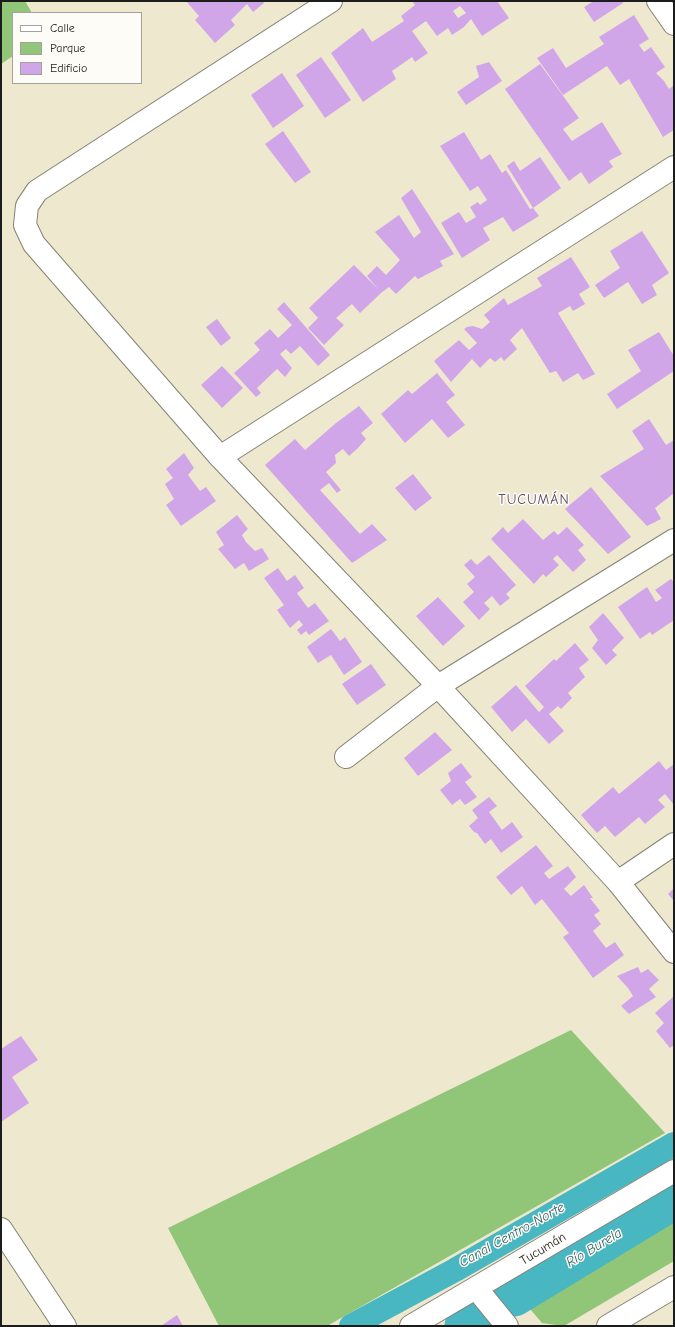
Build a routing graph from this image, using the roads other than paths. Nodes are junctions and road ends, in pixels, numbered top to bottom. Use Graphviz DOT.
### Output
graph roads {
  1 [pos="331,1"];
  2 [pos="658,1"];
  3 [pos="674,24"];
  4 [pos="674,167"];
  5 [pos="220,457"];
  6 [pos="674,540"];
  7 [pos="438,686"];
  8 [pos="346,757"];
  9 [pos="674,844"];
  10 [pos="618,882"];
  11 [pos="674,952"];
  12 [pos="674,1171"];
  13 [pos="1,1229"];
  14 [pos="674,1287"];
  15 [pos="476,1288"];
  16 [pos="65,1326"];
  17 [pos="411,1326"];
  18 [pos="507,1326"];
  19 [pos="608,1326"];
  1 -- 5 [label="street"];
  2 -- 3 [label="street"];
  4 -- 5 [label="street"];
  5 -- 7 [label="street"];
  6 -- 7 [label="street"];
  7 -- 8 [label="street"];
  7 -- 10 [label="street"];
  9 -- 10 [label="street"];
  10 -- 11 [label="street"];
  12 -- 15 [label="street, Tucumán"];
  13 -- 16 [label="street"];
  14 -- 19 [label="street"];
  15 -- 17 [label="street, Tucumán"];
  15 -- 18 [label="street"];
}
